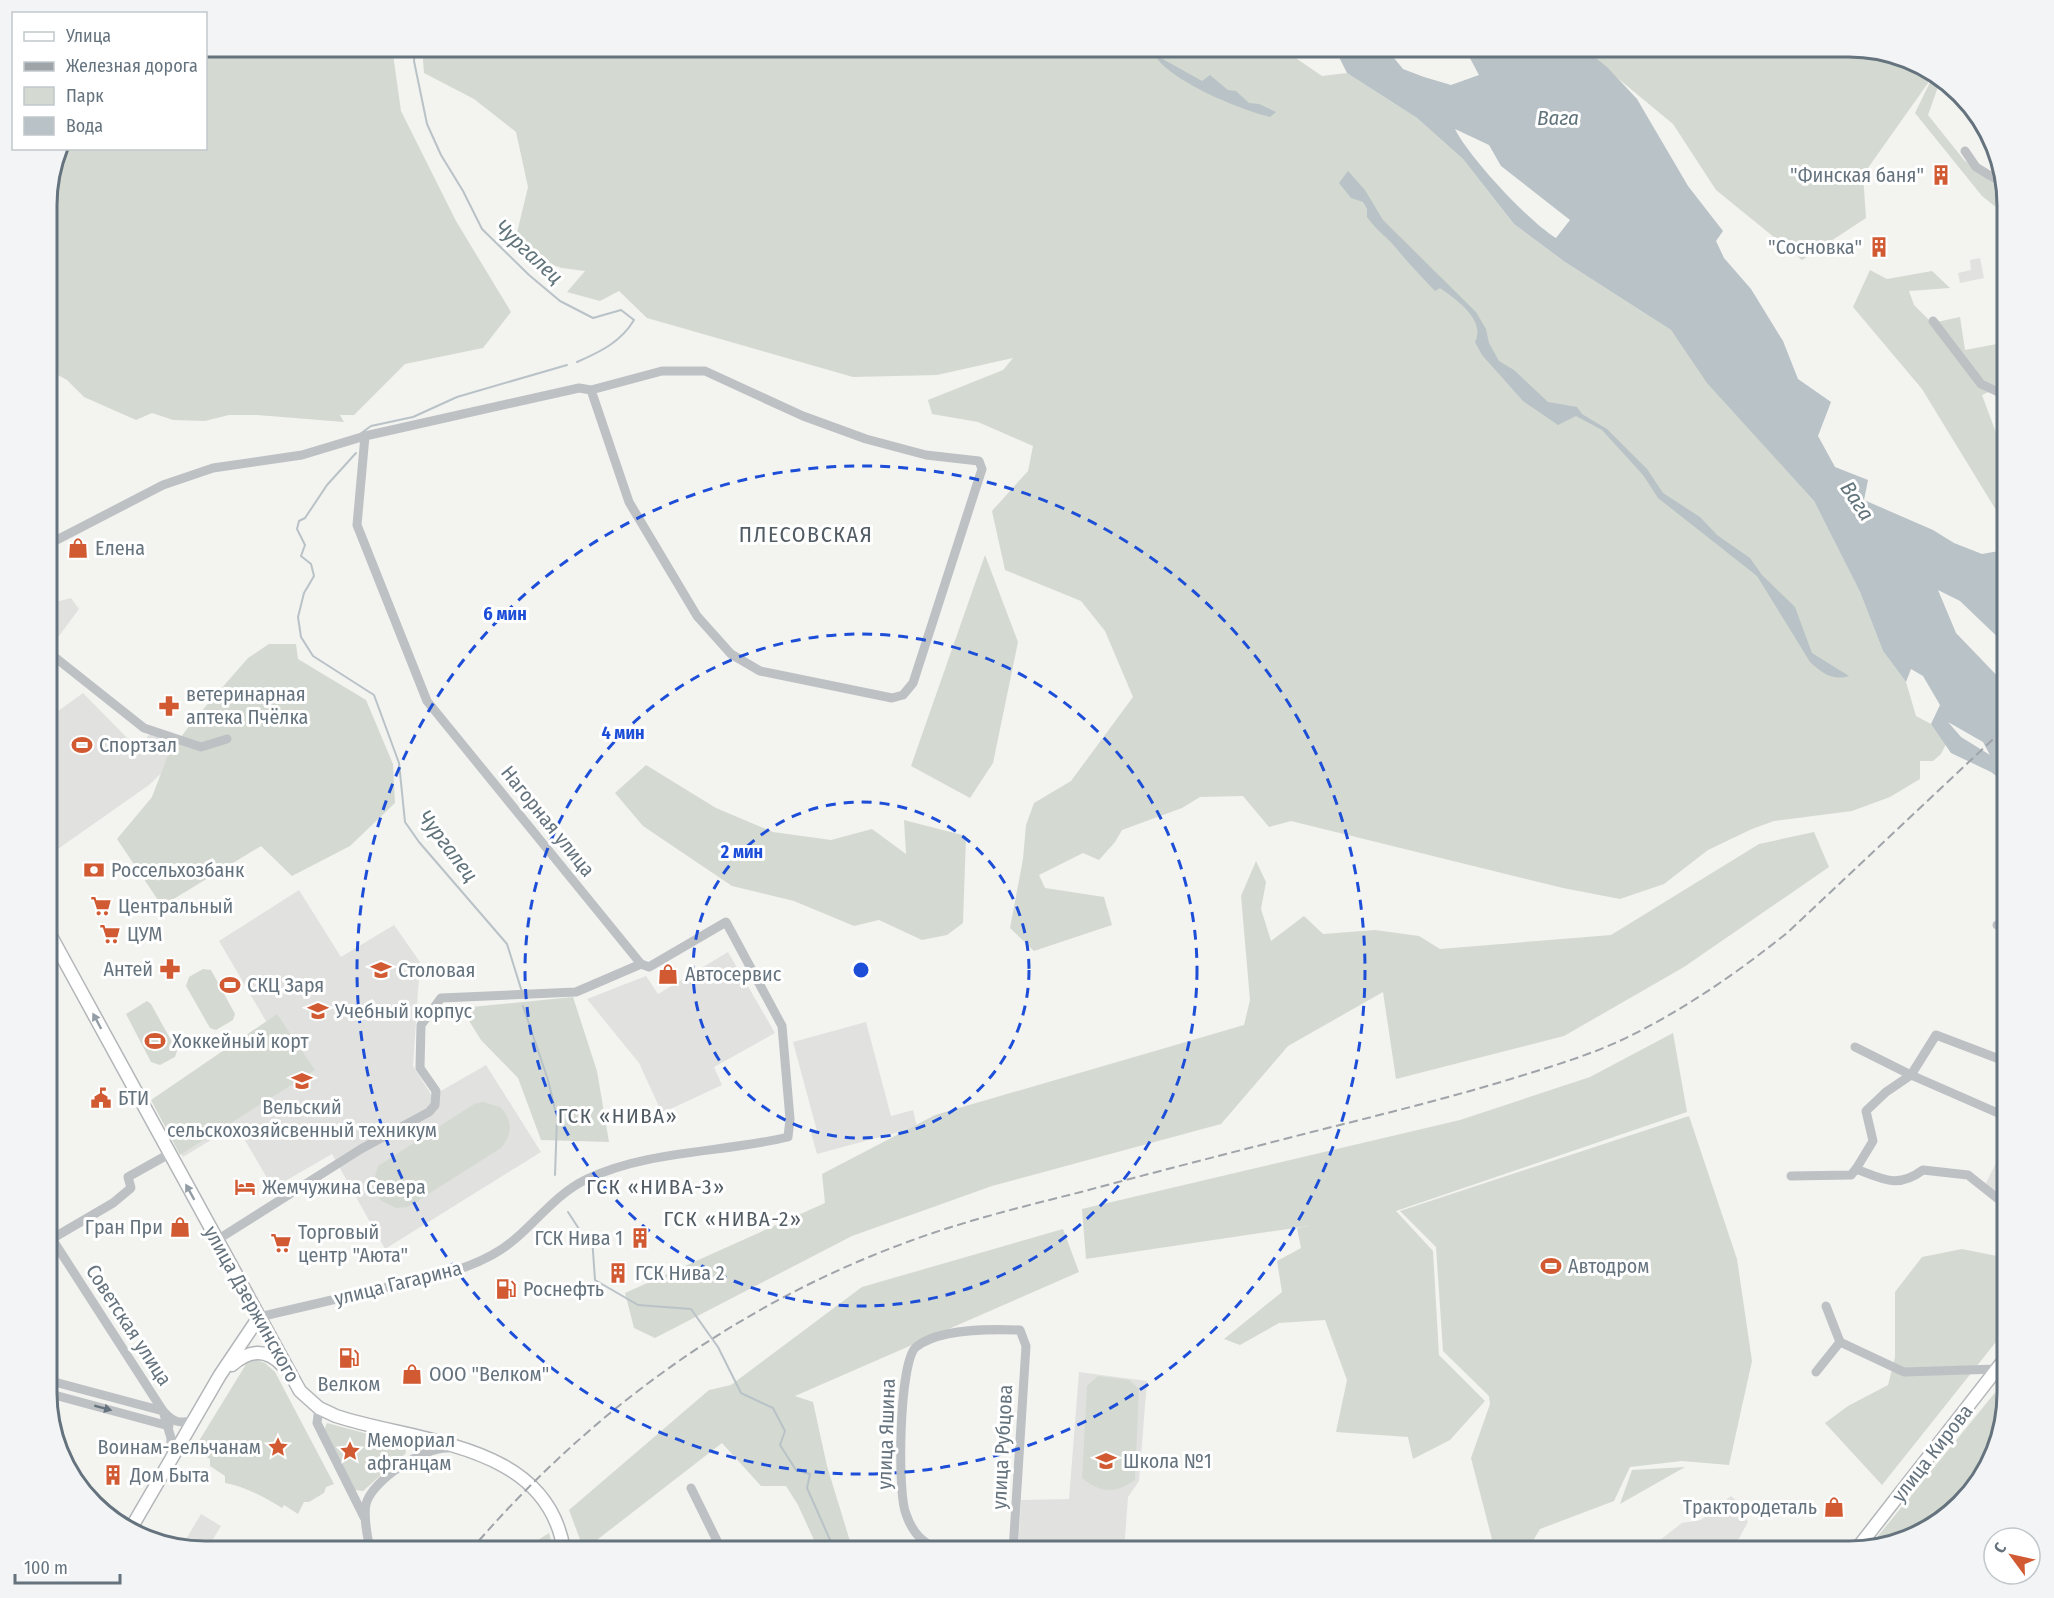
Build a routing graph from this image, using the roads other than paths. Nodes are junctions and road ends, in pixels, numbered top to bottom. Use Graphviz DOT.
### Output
graph roads {
  1 [pos="1965,151"];
  2 [pos="1994,177"];
  3 [pos="1933,321"];
  4 [pos="591,390"];
  5 [pos="1997,391"];
  6 [pos="365,436"];
  7 [pos="57,540"];
  8 [pos="57,659"];
  9 [pos="227,739"];
  10 [pos="57,957"];
  11 [pos="640,964"];
  12 [pos="1855,1047"];
  13 [pos="1997,1058"];
  14 [pos="1911,1075"];
  15 [pos="1997,1113"];
  16 [pos="169,1154"];
  17 [pos="1856,1169"];
  18 [pos="1791,1176"];
  19 [pos="1997,1198"];
  20 [pos="57,1232"];
  21 [pos="217,1240"];
  22 [pos="57,1251"];
  23 [pos="1826,1306"];
  24 [pos="259,1317"];
  25 [pos="268,1336"];
  26 [pos="245,1338"];
  27 [pos="1840,1342"];
  28 [pos="1026,1346"];
  29 [pos="1997,1369"];
  30 [pos="287,1371"];
  31 [pos="1816,1372"];
  32 [pos="220,1375"];
  33 [pos="57,1383"];
  34 [pos="57,1396"];
  35 [pos="319,1408"];
  36 [pos="163,1411"];
  37 [pos="192,1421"];
  38 [pos="168,1426"];
  39 [pos="466,1449"];
  40 [pos="171,1457"];
  41 [pos="691,1488"];
  42 [pos="365,1520"];
  43 [pos="134,1523"];
  44 [pos="1864,1540"];
  45 [pos="368,1541"];
  46 [pos="561,1541"];
  47 [pos="717,1541"];
  48 [pos="924,1541"];
  49 [pos="1014,1541"];
  1 -- 2 [label="street"];
  3 -- 5 [label="street"];
  4 -- 4 [label="street"];
  4 -- 6 [label="street"];
  6 -- 7 [label="street"];
  6 -- 11 [label="street, Нагорная улица"];
  8 -- 9 [label="street"];
  16 -- 10 [label="main road, улица Дзержинского, one-way"];
  11 -- 21 [label="street"];
  11 -- 24 [label="street, улица Гагарина"];
  12 -- 14 [label="street"];
  13 -- 14 [label="street"];
  14 -- 15 [label="street"];
  14 -- 17 [label="street"];
  16 -- 20 [label="street"];
  21 -- 16 [label="main road, улица Дзержинского, one-way"];
  17 -- 18 [label="street"];
  17 -- 19 [label="street"];
  21 -- 24 [label="main road, улица Дзержинского"];
  22 -- 36 [label="street, Советская улица"];
  23 -- 27 [label="street"];
  24 -- 25 [label="main road, улица Дзержинского"];
  24 -- 26 [label="main road"];
  25 -- 26 [label="main road"];
  25 -- 30 [label="main road, улица Дзержинского"];
  26 -- 32 [label="main road"];
  27 -- 29 [label="street"];
  27 -- 31 [label="street"];
  28 -- 48 [label="street, улица Яшина"];
  28 -- 49 [label="street, улица Рубцова"];
  29 -- 44 [label="main road, улица Кирова"];
  30 -- 32 [label="main road"];
  30 -- 35 [label="main road, улица Дзержинского"];
  32 -- 37 [label="main road"];
  33 -- 36 [label="street"];
  34 -- 38 [label="street, one-way"];
  35 -- 39 [label="main road, улица Дзержинского"];
  35 -- 42 [label="street"];
  36 -- 37 [label="street, Советская улица"];
  36 -- 38 [label="street"];
  37 -- 40 [label="main road"];
  38 -- 40 [label="street"];
  39 -- 42 [label="street"];
  39 -- 46 [label="main road, улица Дзержинского"];
  40 -- 43 [label="main road"];
  41 -- 47 [label="street"];
  42 -- 45 [label="street"];
}
